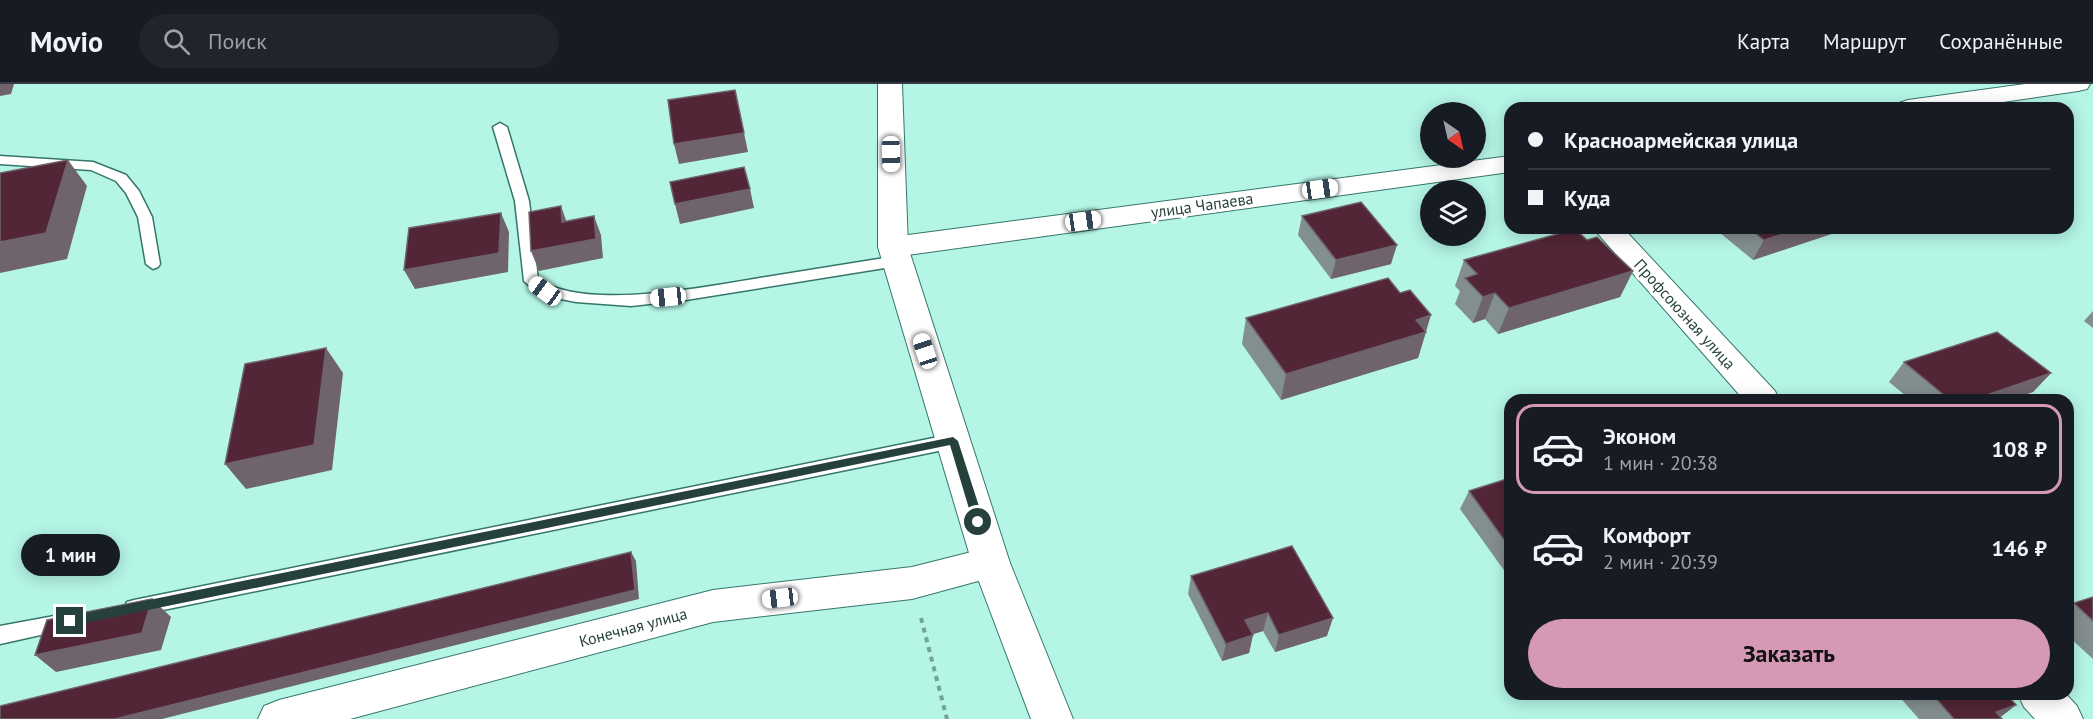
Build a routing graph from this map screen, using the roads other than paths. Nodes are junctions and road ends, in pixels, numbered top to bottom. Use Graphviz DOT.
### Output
graph roads {
  1 [pos="890,84"];
  2 [pos="2078,84"];
  3 [pos="1950,102"];
  4 [pos="500,127"];
  5 [pos="0,160"];
  6 [pos="1504,165"];
  7 [pos="1613,234"];
  8 [pos="895,254"];
  9 [pos="153,264"];
  10 [pos="1758,394"];
  11 [pos="953,441"];
  12 [pos="991,563"];
  13 [pos="116,612"];
  14 [pos="81,619"];
  15 [pos="0,635"];
  16 [pos="2044,700"];
  17 [pos="279,719"];
  18 [pos="1052,719"];
  19 [pos="2062,719"];
  1 -- 8 [label="street"];
  2 -- 3 [label="street"];
  4 -- 8 [label="lane"];
  5 -- 9 [label="lane"];
  6 -- 8 [label="street, улица Чапаева"];
  7 -- 10 [label="street, Профсоюзная улица"];
  8 -- 11 [label="street"];
  11 -- 12 [label="street"];
  11 -- 13 [label="lane"];
  12 -- 17 [label="street, Конечная улица"];
  12 -- 18 [label="street"];
  14 -- 15 [label="lane"];
  16 -- 19 [label="street"];
}
